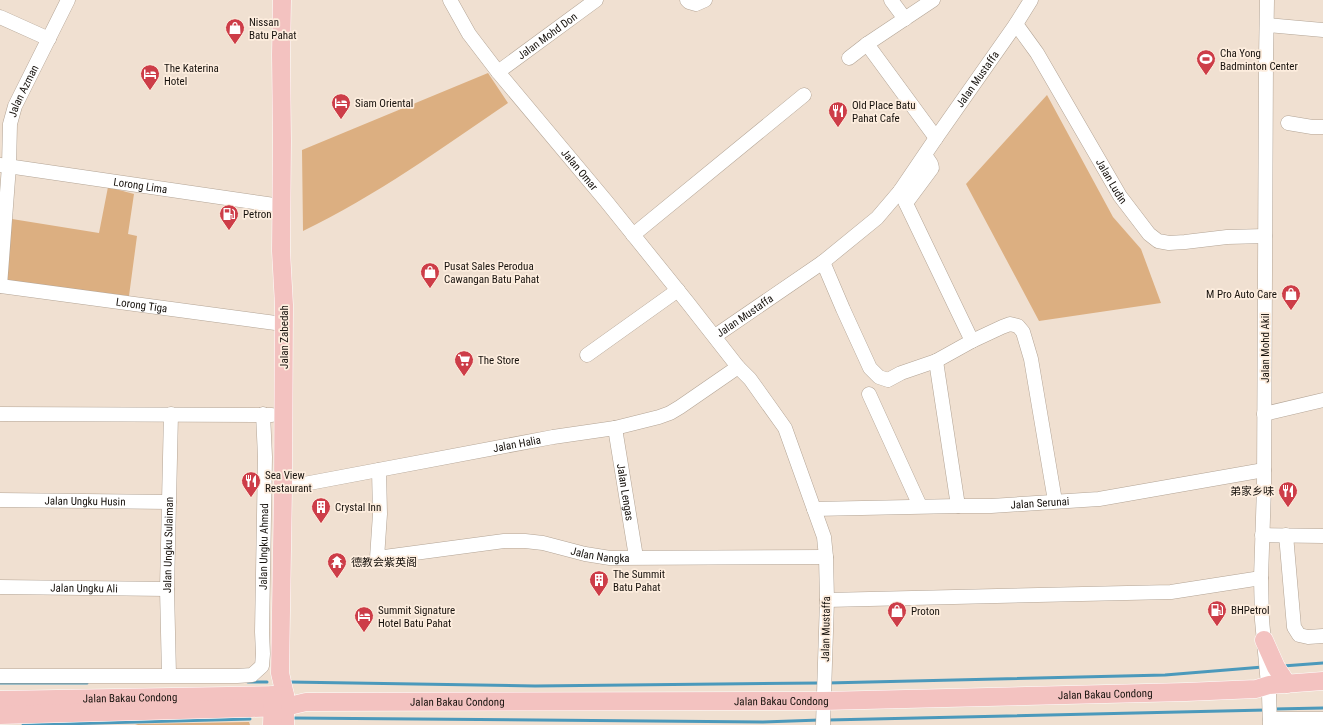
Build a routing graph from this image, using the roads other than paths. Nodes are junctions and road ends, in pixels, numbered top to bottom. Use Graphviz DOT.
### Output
graph roads {
  1 [pos="68,0"];
  2 [pos="282,0"];
  3 [pos="450,0"];
  4 [pos="596,0"];
  5 [pos="687,0"];
  6 [pos="705,0"];
  7 [pos="891,0"];
  8 [pos="933,0"];
  9 [pos="1031,0"];
  10 [pos="1267,0"];
  11 [pos="0,17"];
  12 [pos="905,19"];
  13 [pos="1016,24"];
  14 [pos="1267,25"];
  15 [pos="1323,30"];
  16 [pos="49,39"];
  17 [pos="867,44"];
  18 [pos="849,58"];
  19 [pos="498,72"];
  20 [pos="804,95"];
  21 [pos="1288,123"];
  22 [pos="1323,127"];
  23 [pos="936,138"];
  24 [pos="4,165"];
  25 [pos="903,197"];
  26 [pos="281,206"];
  27 [pos="633,234"];
  28 [pos="1265,236"];
  29 [pos="823,262"];
  30 [pos="0,286"];
  31 [pos="678,290"];
  32 [pos="283,324"];
  33 [pos="715,336"];
  34 [pos="972,341"];
  35 [pos="587,355"];
  36 [pos="936,361"];
  37 [pos="738,367"];
  38 [pos="869,394"];
  39 [pos="1323,400"];
  40 [pos="0,414"];
  41 [pos="171,414"];
  42 [pos="263,414"];
  43 [pos="1264,414"];
  44 [pos="283,415"];
  45 [pos="615,428"];
  46 [pos="379,470"];
  47 [pos="1264,470"];
  48 [pos="283,488"];
  49 [pos="0,500"];
  50 [pos="1055,501"];
  51 [pos="169,502"];
  52 [pos="920,506"];
  53 [pos="958,506"];
  54 [pos="814,509"];
  55 [pos="1262,535"];
  56 [pos="1286,535"];
  57 [pos="1323,536"];
  58 [pos="636,557"];
  59 [pos="826,557"];
  60 [pos="1261,578"];
  61 [pos="0,587"];
  62 [pos="167,589"];
  63 [pos="827,600"];
  64 [pos="1323,636"];
  65 [pos="1264,640"];
  66 [pos="0,676"];
  67 [pos="168,676"];
  68 [pos="1323,681"];
  69 [pos="1323,692"];
  70 [pos="1271,697"];
  71 [pos="0,700"];
  72 [pos="279,701"];
  73 [pos="251,708"];
  74 [pos="824,713"];
  75 [pos="0,715"];
  76 [pos="1323,719"];
  77 [pos="21,720"];
  78 [pos="263,725"];
  79 [pos="272,725"];
  80 [pos="285,725"];
  1 -- 16 [label="street, Jalan Azman"];
  2 -- 26 [label="main road, Jalan Zabedah"];
  3 -- 19 [label="street, Jalan Omar"];
  4 -- 19 [label="street, Jalan Mohd Don"];
  5 -- 6 [label="street"];
  7 -- 12 [label="street"];
  8 -- 12 [label="street"];
  9 -- 13 [label="street, Jalan Mustaffa"];
  10 -- 14 [label="street, Jalan Mohd Akil"];
  11 -- 16 [label="street"];
  12 -- 17 [label="street"];
  13 -- 23 [label="street, Jalan Mustaffa"];
  13 -- 28 [label="street, Jalan Ludin"];
  14 -- 15 [label="street"];
  14 -- 28 [label="street, Jalan Mohd Akil"];
  16 -- 24 [label="street, Jalan Azman"];
  17 -- 18 [label="street"];
  17 -- 23 [label="street"];
  19 -- 27 [label="street, Jalan Omar"];
  20 -- 27 [label="street"];
  21 -- 22 [label="street"];
  23 -- 25 [label="street, Jalan Mustaffa"];
  24 -- 26 [label="street, Lorong Lima"];
  24 -- 30 [label="street, Jalan Azman"];
  25 -- 29 [label="street, Jalan Mustaffa"];
  25 -- 34 [label="street"];
  26 -- 32 [label="main road, Jalan Zabedah"];
  27 -- 31 [label="street, Jalan Omar"];
  28 -- 43 [label="street, Jalan Mohd Akil"];
  29 -- 33 [label="street, Jalan Mustaffa"];
  29 -- 36 [label="street"];
  30 -- 32 [label="street, Lorong Tiga"];
  31 -- 33 [label="street, Jalan Omar"];
  31 -- 35 [label="street"];
  32 -- 44 [label="main road, Jalan Zabedah"];
  33 -- 37 [label="street, Jalan Mustaffa"];
  34 -- 36 [label="street"];
  34 -- 50 [label="street"];
  36 -- 53 [label="street"];
  37 -- 45 [label="street, Jalan Halia"];
  37 -- 54 [label="street, Jalan Mustaffa"];
  38 -- 52 [label="street"];
  39 -- 43 [label="street"];
  40 -- 41 [label="street"];
  41 -- 42 [label="street"];
  41 -- 51 [label="street, Jalan Ungku Sulaiman"];
  42 -- 44 [label="street"];
  42 -- 67 [label="street, Jalan Ungku Ahmad"];
  43 -- 47 [label="street, Jalan Mohd Akil"];
  44 -- 48 [label="main road, Jalan Zabedah"];
  45 -- 46 [label="street, Jalan Halia"];
  45 -- 58 [label="street, Jalan Lengas"];
  46 -- 48 [label="street, Jalan Halia"];
  46 -- 58 [label="street, Jalan Nangka"];
  47 -- 50 [label="street, Jalan Serunai"];
  47 -- 55 [label="street, Jalan Mohd Akil"];
  48 -- 72 [label="main road, Jalan Zabedah"];
  49 -- 51 [label="street, Jalan Ungku Husin"];
  50 -- 53 [label="street, Jalan Serunai"];
  51 -- 62 [label="street, Jalan Ungku Sulaiman"];
  52 -- 53 [label="street, Jalan Serunai"];
  52 -- 54 [label="street, Jalan Serunai"];
  54 -- 59 [label="street, Jalan Mustaffa"];
  55 -- 56 [label="street"];
  55 -- 60 [label="street, Jalan Mohd Akil"];
  56 -- 57 [label="street"];
  56 -- 64 [label="street"];
  58 -- 59 [label="street, Jalan Nangka"];
  59 -- 63 [label="street, Jalan Mustaffa"];
  60 -- 63 [label="street"];
  60 -- 65 [label="street, Jalan Mohd Akil"];
  61 -- 62 [label="street, Jalan Ungku Ali"];
  62 -- 67 [label="street, Jalan Ungku Sulaiman"];
  63 -- 74 [label="street, Jalan Mustaffa"];
  65 -- 70 [label="main road"];
  66 -- 67 [label="street"];
  68 -- 70 [label="main road, Jalan Bakau Condong"];
  69 -- 70 [label="main road, Jalan Bakau Condong"];
  70 -- 74 [label="main road, Jalan Bakau Condong"];
  70 -- 76 [label="street"];
  71 -- 72 [label="main road, Jalan Bakau Condong"];
  72 -- 73 [label="main road, Jalan Bakau Condong"];
  72 -- 74 [label="main road, Jalan Bakau Condong"];
  72 -- 79 [label="main road"];
  72 -- 80 [label="main road"];
  73 -- 77 [label="main road, Jalan Bakau Condong"];
  73 -- 78 [label="main road"];
  75 -- 77 [label="main road, Jalan Bakau Condong"];
}
